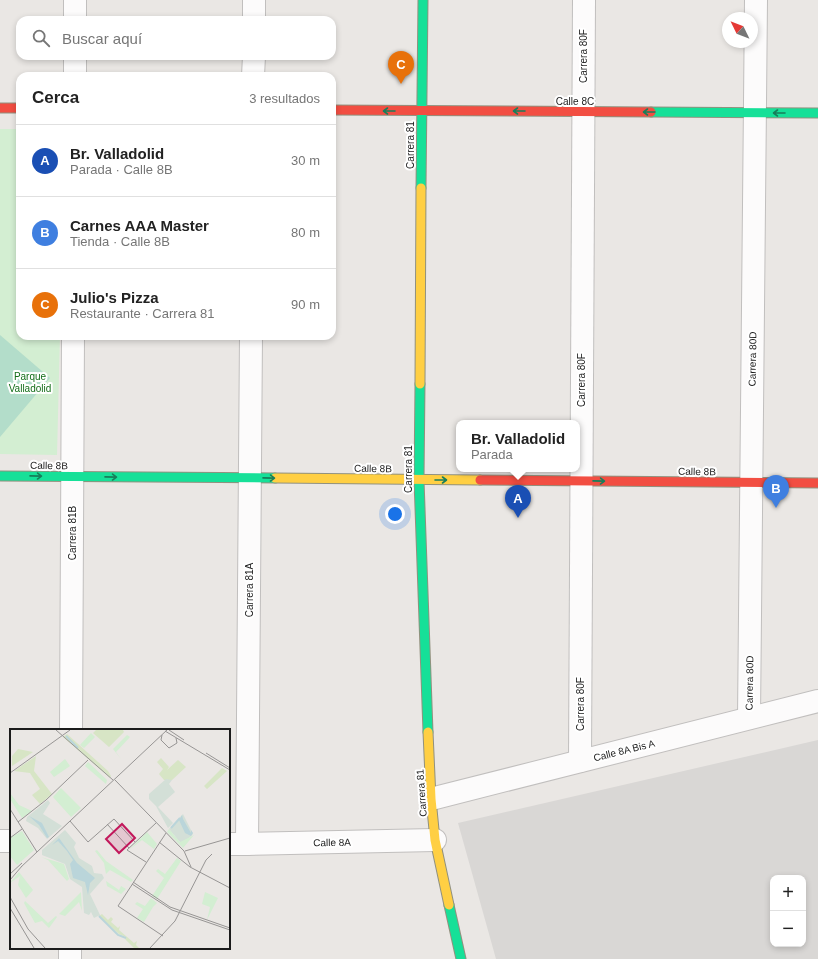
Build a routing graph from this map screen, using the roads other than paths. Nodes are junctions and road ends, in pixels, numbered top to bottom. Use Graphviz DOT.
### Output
graph roads {
  1 [pos="75,0"];
  2 [pos="254,0"];
  3 [pos="422,0"];
  4 [pos="584,0"];
  5 [pos="756,0"];
  6 [pos="75,16"];
  7 [pos="254,16"];
  8 [pos="75,60"];
  9 [pos="254,60"];
  10 [pos="75,72"];
  11 [pos="253,72"];
  12 [pos="0,108"];
  13 [pos="16,108"];
  14 [pos="336,110"];
  15 [pos="422,111"];
  16 [pos="583,112"];
  17 [pos="755,113"];
  18 [pos="818,113"];
  19 [pos="73,340"];
  20 [pos="251,340"];
  21 [pos="0,476"];
  22 [pos="72,476"];
  23 [pos="250,478"];
  24 [pos="419,480"];
  25 [pos="581,481"];
  26 [pos="751,483"];
  27 [pos="818,483"];
  28 [pos="818,701"];
  29 [pos="749,718"];
  30 [pos="71,729"];
  31 [pos="580,761"];
  32 [pos="431,799"];
  33 [pos="435,840"];
  34 [pos="238,844"];
  35 [pos="461,959"];
  1 -- 6 [label="street"];
  2 -- 7 [label="street"];
  3 -- 15 [label="street, Carrera 81"];
  4 -- 16 [label="street, Carrera 80F"];
  5 -- 17 [label="street, Carrera 80D"];
  8 -- 10 [label="street"];
  9 -- 11 [label="street"];
  12 -- 13 [label="street"];
  15 -- 14 [label="street, Calle 8C, one-way"];
  16 -- 15 [label="street, Calle 8C, one-way"];
  15 -- 24 [label="street, Carrera 81"];
  17 -- 16 [label="street, Calle 8C, one-way"];
  16 -- 25 [label="street, Carrera 80F"];
  18 -- 17 [label="street, Calle 8C, one-way"];
  17 -- 26 [label="street, Carrera 80D"];
  19 -- 22 [label="street, Carrera 81B"];
  20 -- 23 [label="street, Carrera 81A"];
  21 -- 22 [label="street, Calle 8B, one-way"];
  22 -- 23 [label="street, Calle 8B, one-way"];
  22 -- 30 [label="street, Carrera 81B"];
  23 -- 24 [label="street, Calle 8B, one-way"];
  23 -- 34 [label="street, Carrera 81A"];
  24 -- 25 [label="street, Calle 8B, one-way"];
  24 -- 32 [label="street, Carrera 81"];
  25 -- 26 [label="street, Calle 8B, one-way"];
  25 -- 31 [label="street, Carrera 80F"];
  26 -- 27 [label="street, Calle 8B"];
  26 -- 29 [label="street, Carrera 80D"];
  28 -- 29 [label="street, Calle 8A Bis A"];
  29 -- 31 [label="street, Calle 8A Bis A"];
  31 -- 32 [label="street, Calle 8A Bis A"];
  32 -- 33 [label="street, Carrera 81"];
  33 -- 34 [label="street, Calle 8A"];
  33 -- 35 [label="street, Carrera 81"];
}
